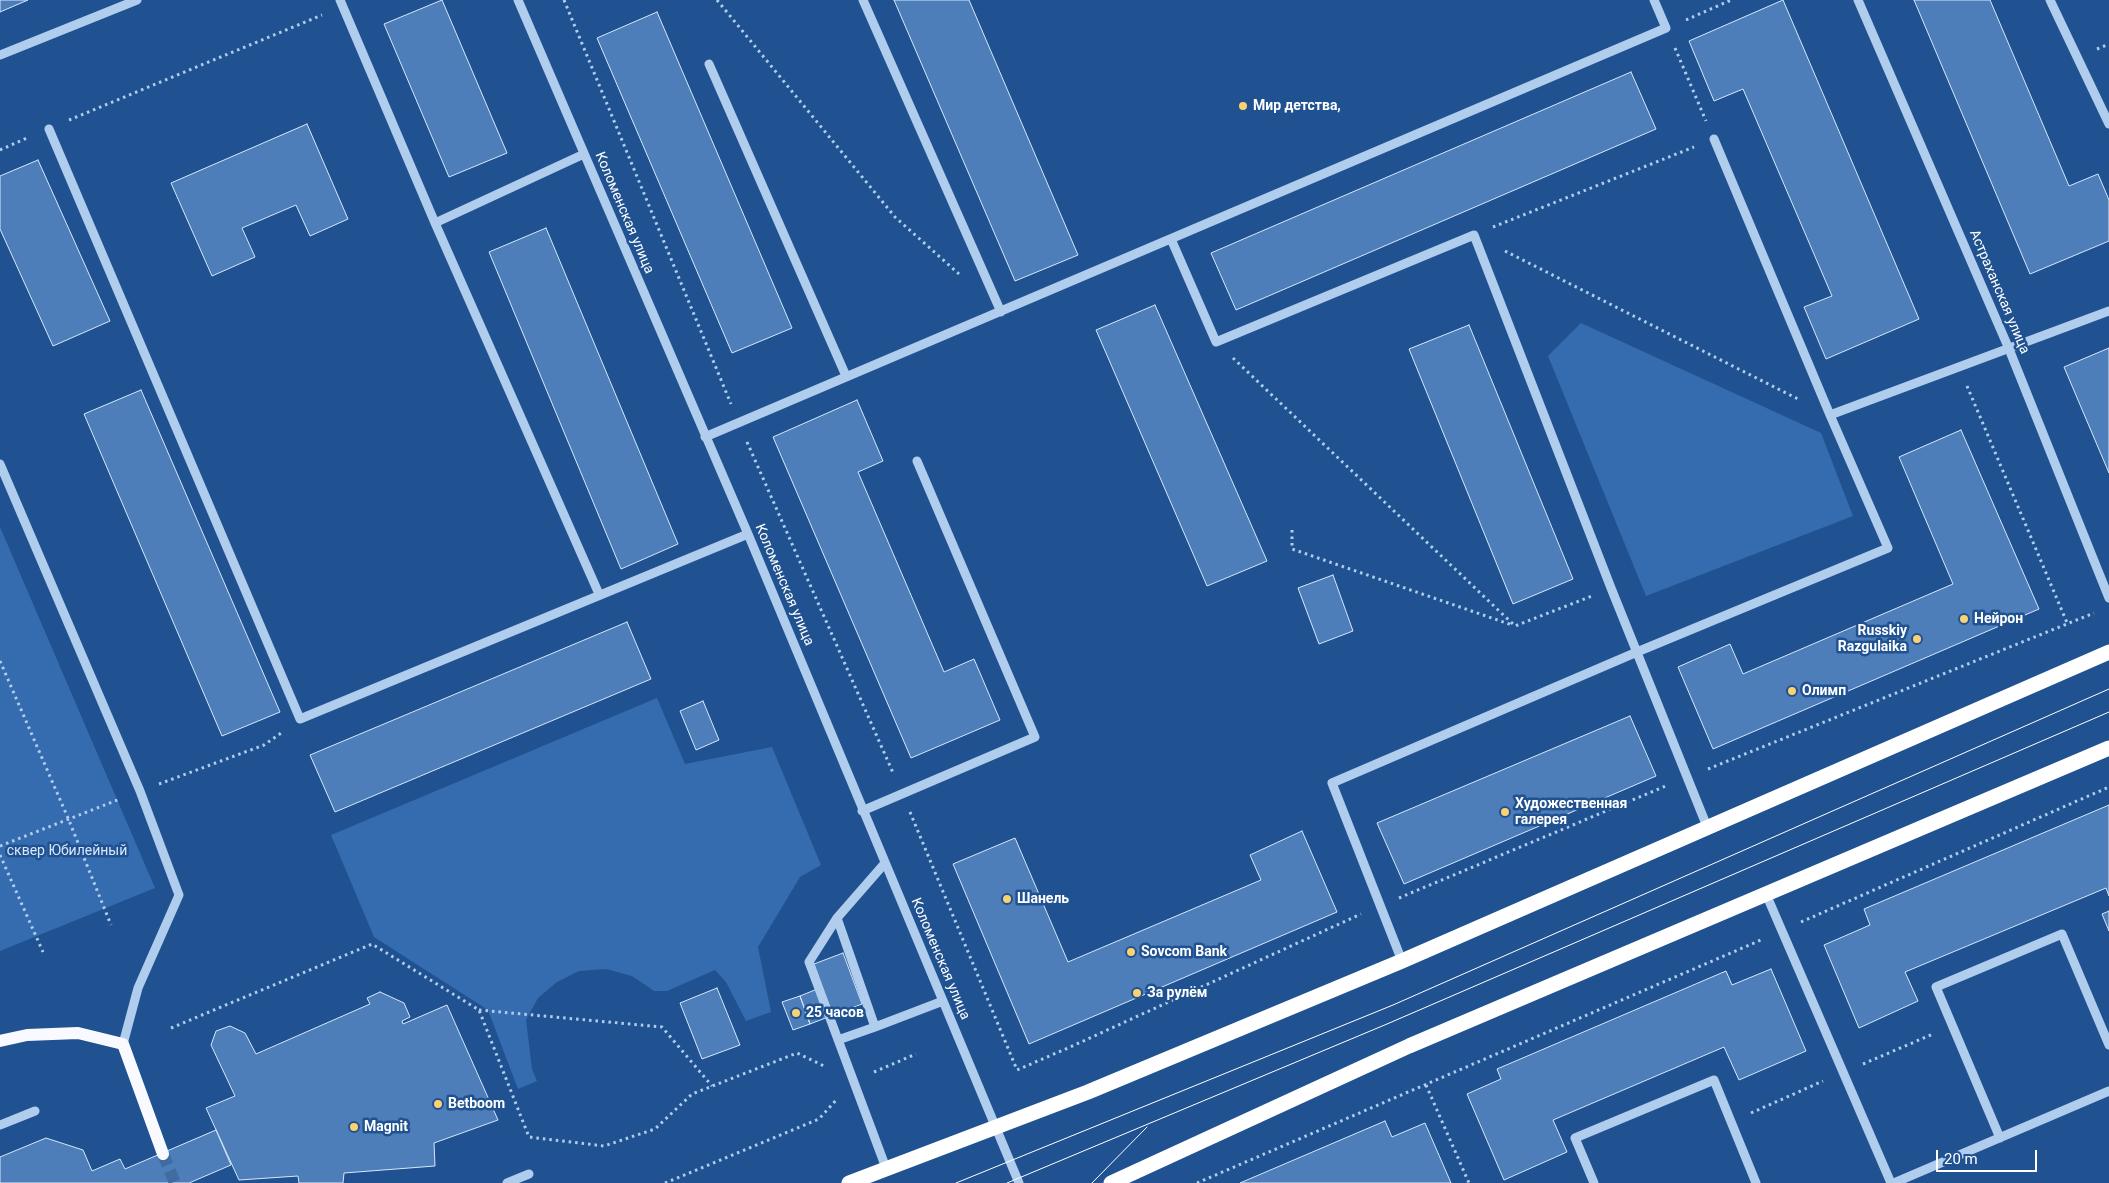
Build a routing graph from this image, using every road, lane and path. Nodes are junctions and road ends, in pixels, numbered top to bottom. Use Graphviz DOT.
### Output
graph roads {
  1 [pos="137,0"];
  2 [pos="518,0"];
  3 [pos="564,0"];
  4 [pos="717,0"];
  5 [pos="863,0"];
  6 [pos="1654,0"];
  7 [pos="1731,0"];
  8 [pos="1858,0"];
  9 [pos="2050,0"];
  10 [pos="341,3"];
  11 [pos="1666,28"];
  12 [pos="0,55"];
  13 [pos="709,64"];
  14 [pos="2109,124"];
  15 [pos="49,128"];
  16 [pos="1714,139"];
  17 [pos="0,150"];
  18 [pos="584,154"];
  19 [pos="435,223"];
  20 [pos="1474,235"];
  21 [pos="1171,239"];
  22 [pos="966,280"];
  23 [pos="2109,311"];
  24 [pos="1001,312"];
  25 [pos="1216,342"];
  26 [pos="2009,348"];
  27 [pos="1958,367"];
  28 [pos="846,376"];
  29 [pos="1830,415"];
  30 [pos="739,423"];
  31 [pos="705,437"];
  32 [pos="917,461"];
  33 [pos="0,464"];
  34 [pos="1292,530"];
  35 [pos="748,534"];
  36 [pos="1611,588"];
  37 [pos="599,594"];
  38 [pos="2109,598"];
  39 [pos="2101,610"];
  40 [pos="2068,625"];
  41 [pos="1515,626"];
  42 [pos="1637,652"];
  43 [pos="2109,652"];
  44 [pos="0,661"];
  45 [pos="300,719"];
  46 [pos="2109,748"];
  47 [pos="1686,777"];
  48 [pos="2109,787"];
  49 [pos="140,791"];
  50 [pos="903,794"];
  51 [pos="862,811"];
  52 [pos="68,818"];
  53 [pos="1708,829"];
  54 [pos="0,846"];
  55 [pos="0,855"];
  56 [pos="885,863"];
  57 [pos="1766,894"];
  58 [pos="1380,905"];
  59 [pos="837,918"];
  60 [pos="111,925"];
  61 [pos="1782,931"];
  62 [pos="44,952"];
  63 [pos="1402,961"];
  64 [pos="944,1001"];
  65 [pos="479,1010"];
  66 [pos="875,1027"];
  67 [pos="171,1028"];
  68 [pos="838,1040"];
  69 [pos="0,1041"];
  70 [pos="123,1044"];
  71 [pos="2109,1045"];
  72 [pos="916,1054"];
  73 [pos="854,1080"];
  74 [pos="1426,1085"];
  75 [pos="712,1086"];
  76 [pos="2109,1091"];
  77 [pos="35,1111"];
  78 [pos="0,1125"];
  79 [pos="996,1126"];
  80 [pos="2000,1138"];
  81 [pos="163,1154"];
  82 [pos="886,1168"];
  83 [pos="528,1174"];
  84 [pos="507,1183"];
  85 [pos="665,1183"];
  86 [pos="849,1183"];
  87 [pos="1019,1183"];
  88 [pos="1111,1183"];
  89 [pos="1197,1183"];
  90 [pos="1469,1183"];
  91 [pos="1594,1183"];
  92 [pos="1756,1183"];
  93 [pos="1893,1183"];
  1 -- 12 [label="street"];
  2 -- 18 [label="street, Коломенская улица"];
  3 -- 30 [label="path"];
  4 -- 22 [label="path"];
  5 -- 24 [label="street"];
  6 -- 11 [label="street"];
  7 -- 11 [label="path"];
  8 -- 26 [label="street, Астраханская улица"];
  9 -- 14 [label="street"];
  10 -- 15 [label="path"];
  10 -- 19 [label="street"];
  11 -- 16 [label="path"];
  11 -- 21 [label="street"];
  13 -- 28 [label="street"];
  15 -- 17 [label="path"];
  15 -- 45 [label="street"];
  16 -- 20 [label="path"];
  16 -- 29 [label="street"];
  18 -- 19 [label="street"];
  18 -- 31 [label="street, Коломенская улица"];
  19 -- 37 [label="street"];
  20 -- 25 [label="street"];
  20 -- 29 [label="path"];
  20 -- 36 [label="street"];
  21 -- 24 [label="street"];
  21 -- 25 [label="street"];
  23 -- 26 [label="street"];
  24 -- 28 [label="street"];
  25 -- 41 [label="path"];
  26 -- 27 [label="street"];
  26 -- 38 [label="street, Астраханская улица"];
  27 -- 29 [label="street"];
  27 -- 40 [label="path"];
  28 -- 30 [label="street"];
  29 -- 42 [label="street"];
  30 -- 31 [label="street"];
  30 -- 50 [label="path"];
  31 -- 35 [label="street, Коломенская улица"];
  32 -- 50 [label="street"];
  33 -- 49 [label="street"];
  34 -- 41 [label="path"];
  35 -- 37 [label="street"];
  35 -- 51 [label="street, Коломенская улица"];
  36 -- 41 [label="path"];
  36 -- 42 [label="street"];
  37 -- 45 [label="street"];
  39 -- 40 [label="path"];
  40 -- 47 [label="path"];
  42 -- 47 [label="street"];
  42 -- 58 [label="street"];
  43 -- 53 [label="highway"];
  44 -- 52 [label="path"];
  45 -- 49 [label="path"];
  46 -- 57 [label="highway"];
  47 -- 53 [label="street"];
  47 -- 58 [label="path"];
  48 -- 61 [label="path"];
  49 -- 52 [label="path"];
  49 -- 70 [label="street"];
  50 -- 51 [label="street"];
  50 -- 58 [label="path"];
  51 -- 56 [label="street, Коломенская улица"];
  52 -- 54 [label="path"];
  52 -- 60 [label="path"];
  53 -- 63 [label="highway"];
  55 -- 62 [label="path"];
  56 -- 59 [label="street"];
  56 -- 64 [label="street, Коломенская улица"];
  57 -- 61 [label="street"];
  57 -- 88 [label="highway"];
  58 -- 63 [label="street"];
  59 -- 66 [label="street"];
  59 -- 68 [label="street"];
  61 -- 74 [label="path"];
  61 -- 93 [label="street"];
  63 -- 79 [label="highway"];
  64 -- 66 [label="street"];
  64 -- 79 [label="street, Коломенская улица"];
  65 -- 67 [label="path"];
  65 -- 75 [label="path"];
  65 -- 75 [label="path"];
  66 -- 68 [label="street"];
  68 -- 73 [label="street"];
  69 -- 70 [label="main road"];
  70 -- 81 [label="main road"];
  71 -- 80 [label="street"];
  72 -- 73 [label="path"];
  73 -- 75 [label="path"];
  73 -- 82 [label="street"];
  73 -- 85 [label="path"];
  74 -- 89 [label="path"];
  74 -- 90 [label="path"];
  76 -- 80 [label="street"];
  77 -- 78 [label="street"];
  79 -- 82 [label="highway"];
  79 -- 87 [label="street, Коломенская улица"];
  80 -- 93 [label="street"];
  82 -- 86 [label="highway"];
  83 -- 84 [label="street"];
  91 -- 92 [label="street"];
}
